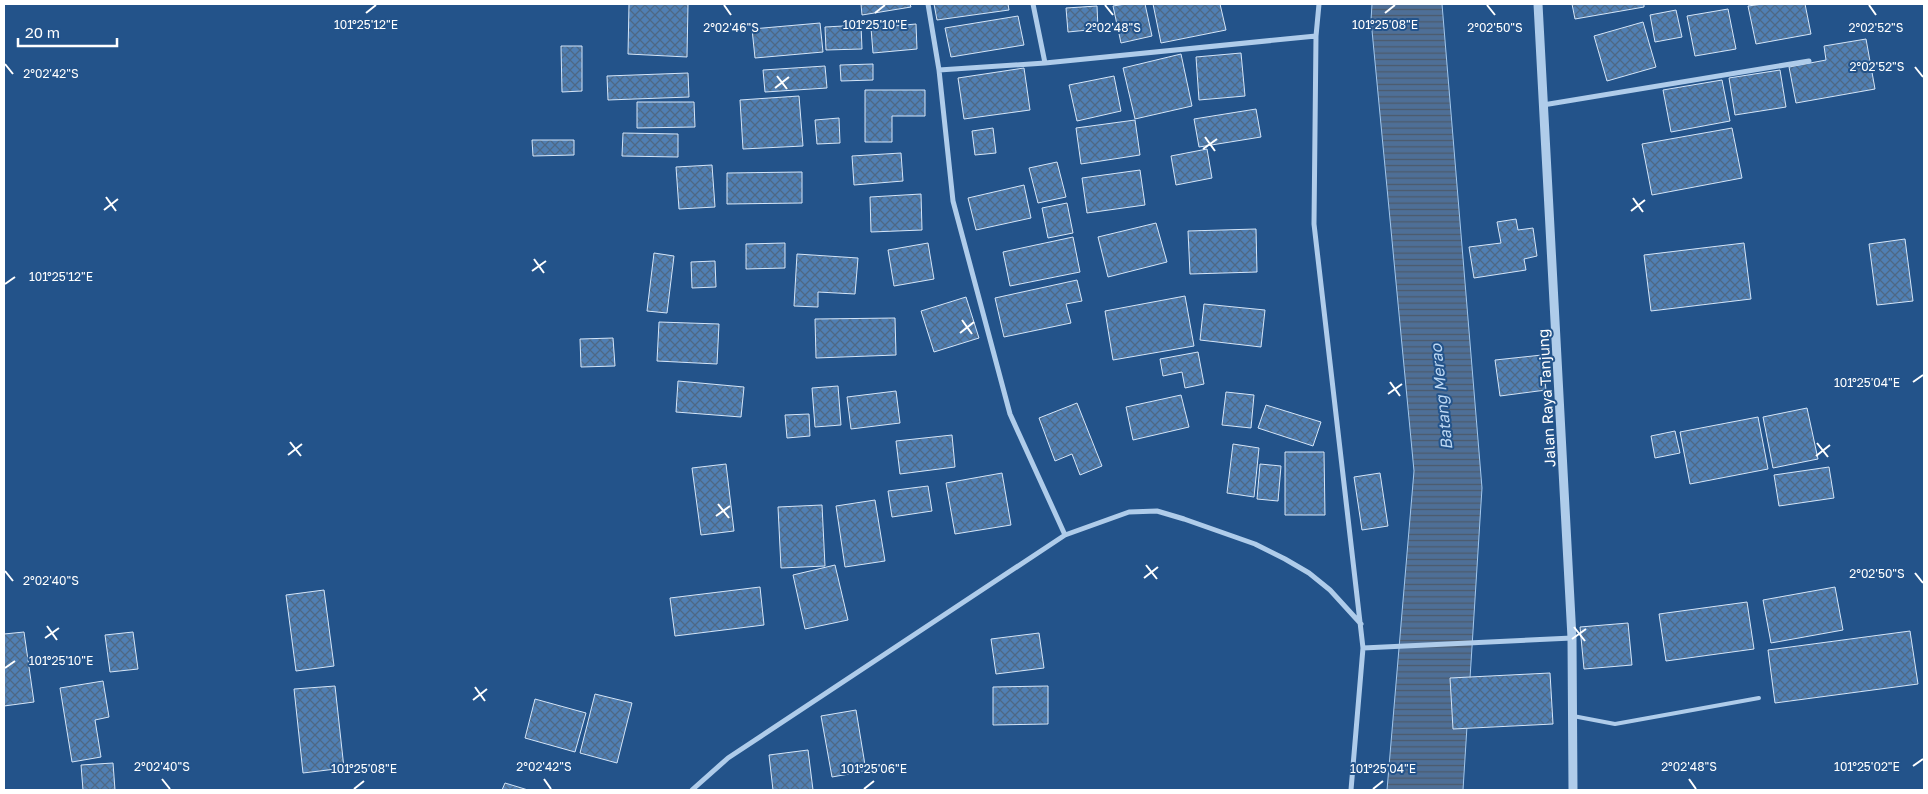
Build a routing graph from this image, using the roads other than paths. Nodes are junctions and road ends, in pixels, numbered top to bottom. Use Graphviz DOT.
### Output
graph roads {
  1 [pos="928,4"];
  2 [pos="1033,4"];
  3 [pos="1319,4"];
  4 [pos="1538,4"];
  5 [pos="1316,36"];
  6 [pos="1809,61"];
  7 [pos="1045,63"];
  8 [pos="939,70"];
  9 [pos="1543,105"];
  10 [pos="1065,535"];
  11 [pos="1362,625"];
  12 [pos="1572,638"];
  13 [pos="1363,648"];
  14 [pos="1759,698"];
  15 [pos="1573,716"];
  16 [pos="692,790"];
  17 [pos="1351,790"];
  18 [pos="1573,790"];
  1 -- 8 [label="street"];
  2 -- 7 [label="street"];
  3 -- 5 [label="street"];
  4 -- 9 [label="street, Jalan Raya Tanjung"];
  5 -- 7 [label="street"];
  5 -- 11 [label="street"];
  6 -- 9 [label="street"];
  7 -- 8 [label="street"];
  8 -- 10 [label="street"];
  9 -- 12 [label="street, Jalan Raya Tanjung"];
  10 -- 11 [label="street"];
  10 -- 16 [label="street"];
  11 -- 13 [label="street"];
  12 -- 13 [label="street"];
  12 -- 15 [label="street, Jalan Raya Tanjung"];
  13 -- 17 [label="street"];
  14 -- 15 [label="lane"];
  15 -- 18 [label="street, Jalan Raya Tanjung"];
}
